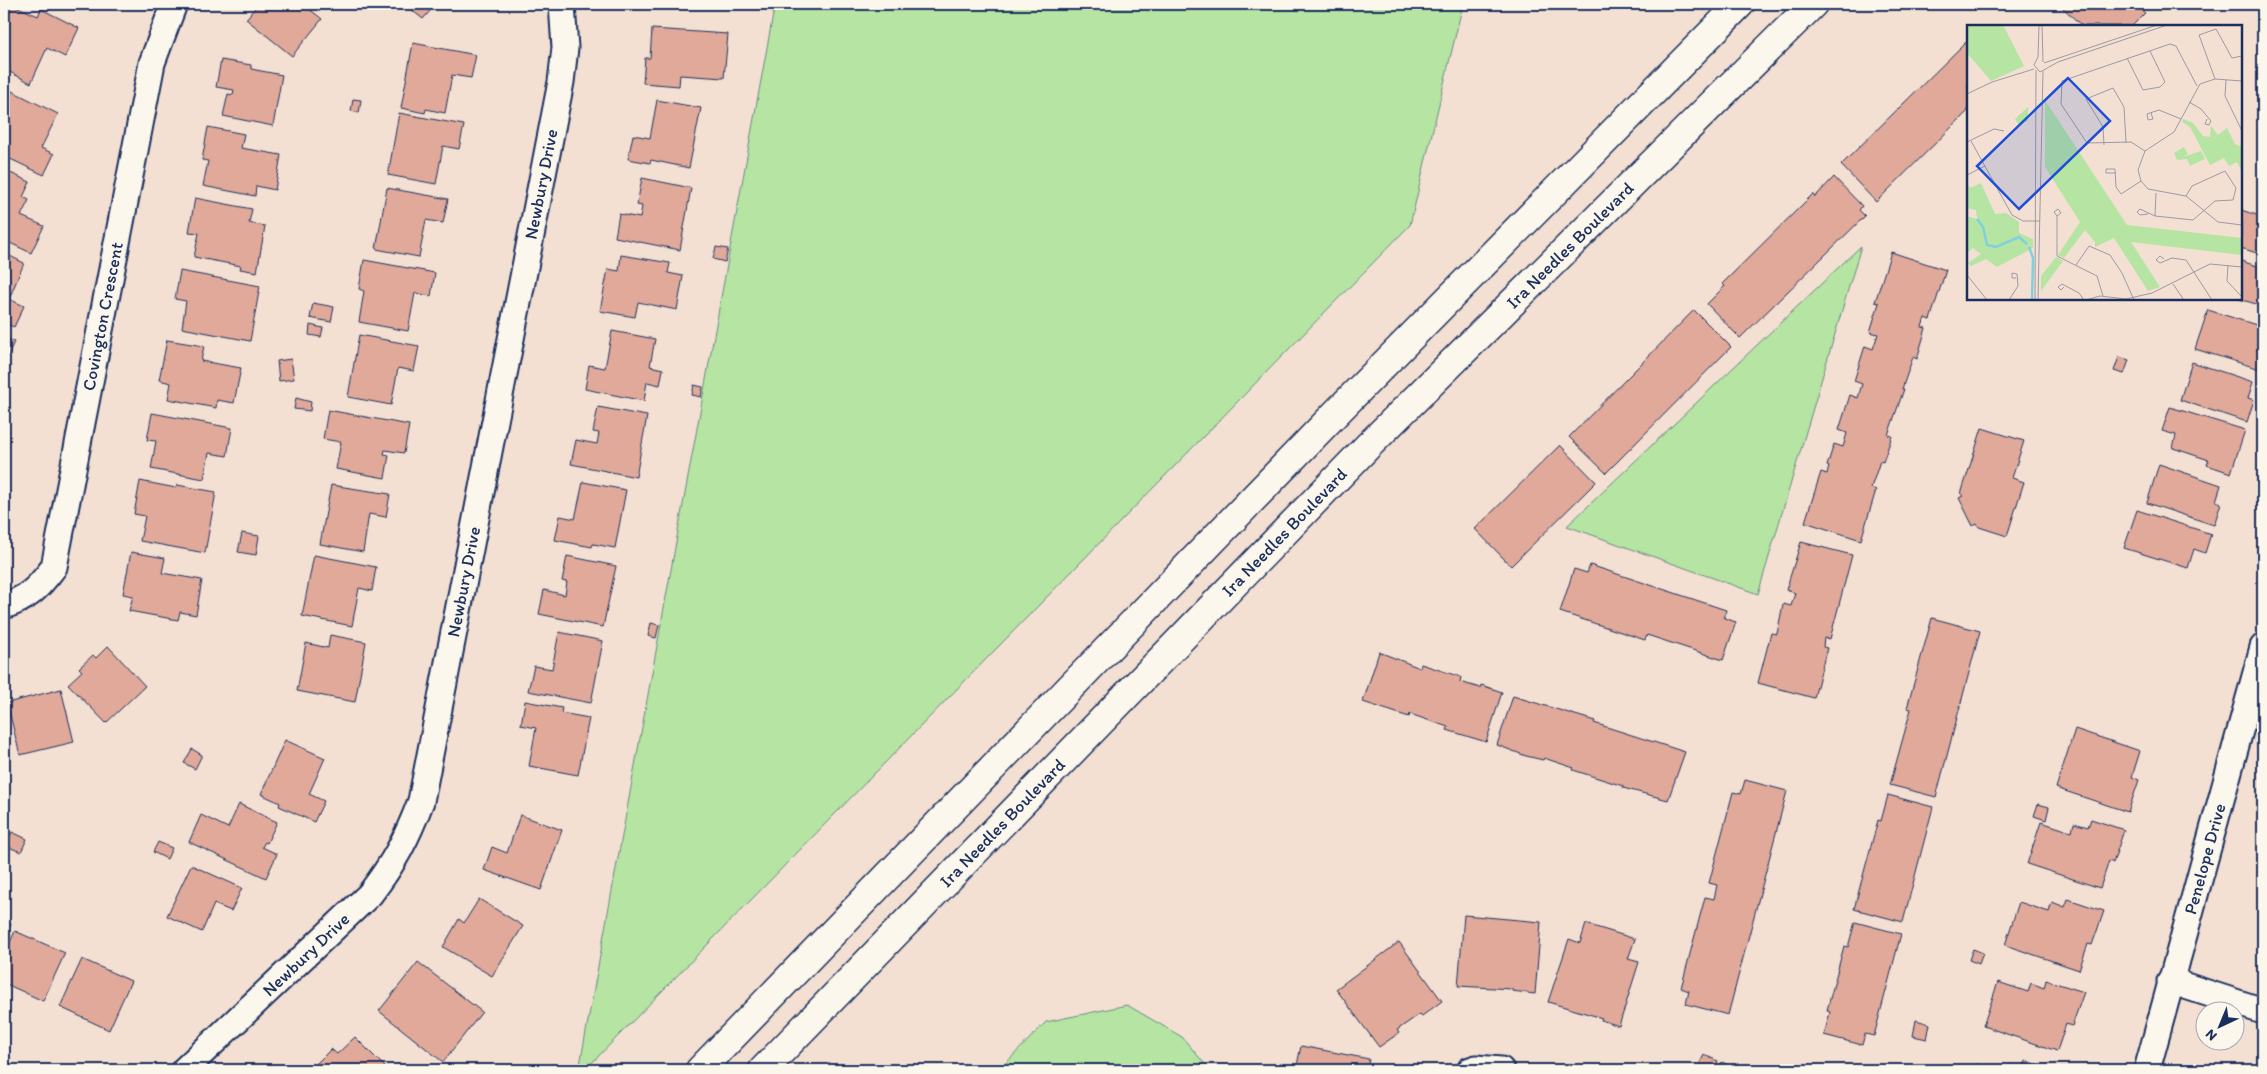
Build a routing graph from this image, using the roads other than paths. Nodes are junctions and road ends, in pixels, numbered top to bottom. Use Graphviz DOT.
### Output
graph roads {
  1 [pos="174,4"];
  2 [pos="562,4"];
  3 [pos="1740,4"];
  4 [pos="1814,4"];
  5 [pos="4,606"];
  6 [pos="2263,647"];
  7 [pos="2170,981"];
  8 [pos="2263,1011"];
  9 [pos="184,1070"];
  10 [pos="700,1070"];
  11 [pos="763,1070"];
  12 [pos="1470,1070"];
  13 [pos="1501,1070"];
  14 [pos="2147,1070"];
  1 -- 5 [label="street, Covington Crescent"];
  2 -- 9 [label="street, Newbury Drive"];
  3 -- 10 [label="main road"];
  4 -- 11 [label="main road, Ira Needles Boulevard"];
  6 -- 7 [label="street, Penelope Drive"];
  7 -- 8 [label="street"];
  7 -- 14 [label="street, Penelope Drive"];
  12 -- 13 [label="street"];
}
